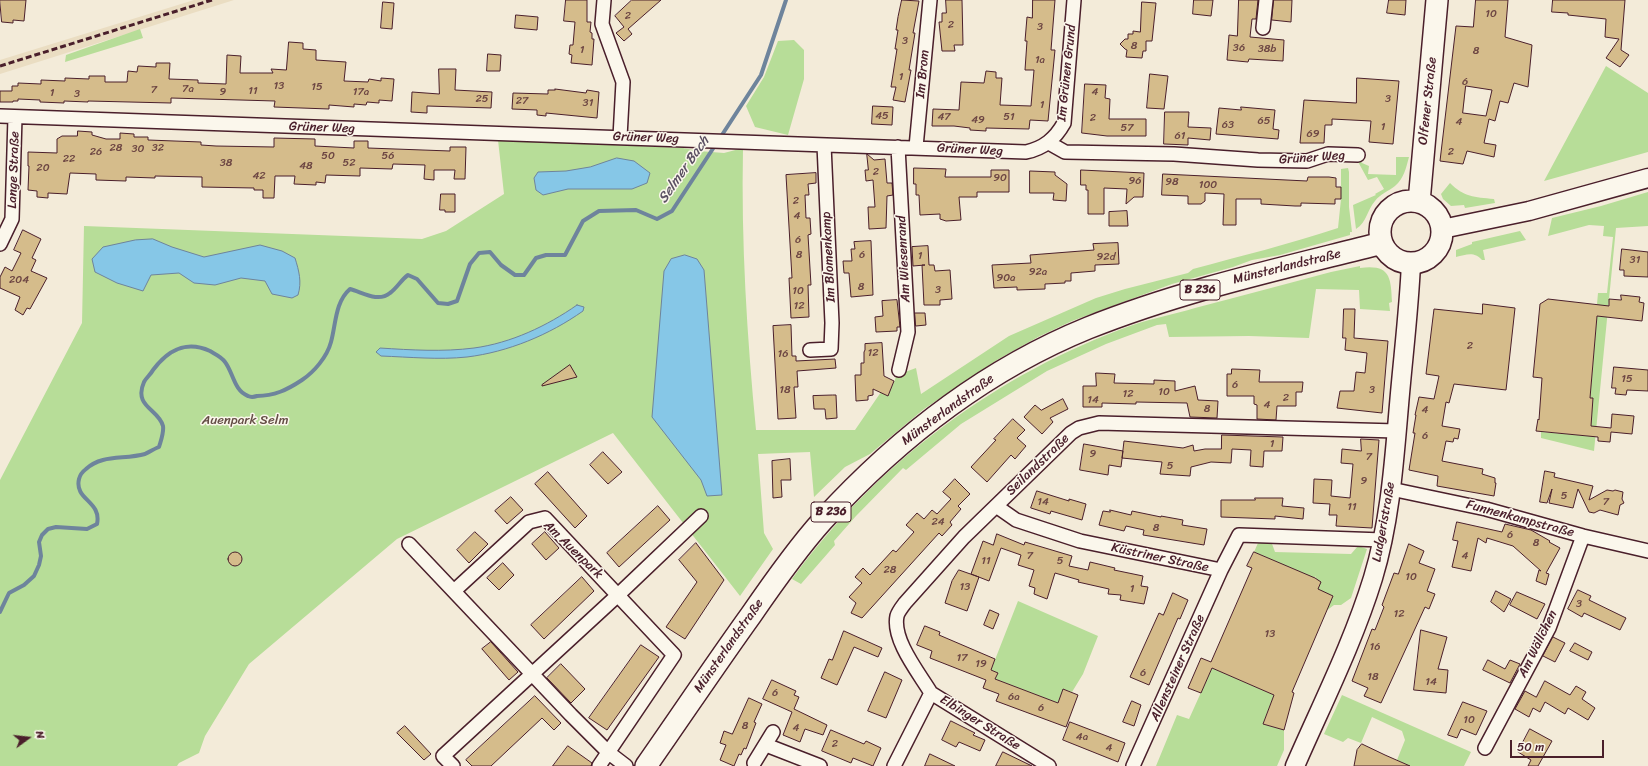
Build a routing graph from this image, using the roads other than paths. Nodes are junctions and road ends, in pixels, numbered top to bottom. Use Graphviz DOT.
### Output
graph roads {
  1 [pos="612,0"];
  2 [pos="930,0"];
  3 [pos="1074,0"];
  4 [pos="1266,0"];
  5 [pos="1437,0"];
  6 [pos="603,6"];
  7 [pos="1263,28"];
  8 [pos="0,116"];
  9 [pos="15,117"];
  10 [pos="620,137"];
  11 [pos="1050,142"];
  12 [pos="824,144"];
  13 [pos="898,147"];
  14 [pos="916,147"];
  15 [pos="1358,155"];
  16 [pos="1648,178"];
  17 [pos="1419,202"];
  18 [pos="1442,229"];
  19 [pos="1382,243"];
  20 [pos="0,244"];
  21 [pos="1412,263"];
  22 [pos="810,350"];
  23 [pos="899,370"];
  24 [pos="1397,431"];
  25 [pos="1391,489"];
  26 [pos="996,506"];
  27 [pos="701,516"];
  28 [pos="1582,536"];
  29 [pos="1383,540"];
  30 [pos="409,544"];
  31 [pos="1648,551"];
  32 [pos="1221,570"];
  33 [pos="454,591"];
  34 [pos="618,595"];
  35 [pos="532,673"];
  36 [pos="931,693"];
  37 [pos="774,732"];
  38 [pos="766,745"];
  39 [pos="1485,748"];
  40 [pos="609,752"];
  41 [pos="754,763"];
  42 [pos="453,766"];
  43 [pos="599,766"];
  44 [pos="626,766"];
  45 [pos="646,766"];
  46 [pos="820,766"];
  47 [pos="894,766"];
  48 [pos="1049,766"];
  49 [pos="1133,766"];
  50 [pos="1295,766"];
  1 -- 6 [label="street"];
  2 -- 14 [label="street, Im Brom"];
  3 -- 11 [label="street, Im Grünen Grund"];
  4 -- 7 [label="street"];
  5 -- 17 [label="main road, Olfener Straße"];
  6 -- 10 [label="street"];
  8 -- 9 [label="street, Grüner Weg"];
  9 -- 10 [label="street, Grüner Weg"];
  9 -- 20 [label="street, Lange Straße"];
  10 -- 12 [label="street, Grüner Weg"];
  11 -- 14 [label="street, Grüner Weg"];
  11 -- 15 [label="street, Grüner Weg"];
  12 -- 13 [label="street, Grüner Weg"];
  12 -- 22 [label="street, Im Blomenkamp"];
  13 -- 14 [label="street, Grüner Weg"];
  13 -- 23 [label="street, Am Wiesenrand"];
  16 -- 18 [label="street"];
  17 -- 18 [label="main road"];
  17 -- 19 [label="main road"];
  18 -- 21 [label="main road"];
  19 -- 21 [label="main road"];
  19 -- 45 [label="main road, Münsterlandstraße / B 236"];
  21 -- 24 [label="street, Ludgeristraße"];
  24 -- 25 [label="street, Ludgeristraße"];
  24 -- 26 [label="street, Seilandstraße"];
  25 -- 28 [label="street, Funnenkampstraße"];
  25 -- 29 [label="street, Ludgeristraße"];
  26 -- 32 [label="street, Küstriner Straße"];
  26 -- 36 [label="street, Seilandstraße"];
  27 -- 34 [label="street"];
  28 -- 31 [label="street, Funnenkampstraße"];
  28 -- 39 [label="street, Am Wällchen"];
  29 -- 32 [label="street, Küstriner Straße"];
  29 -- 50 [label="street, Ludgeristraße"];
  30 -- 33 [label="street"];
  32 -- 49 [label="street, Allensteiner Straße"];
  33 -- 34 [label="street, Am Auenpark"];
  33 -- 35 [label="street"];
  34 -- 35 [label="street"];
  34 -- 40 [label="street, Am Auenpark"];
  35 -- 40 [label="street"];
  35 -- 42 [label="street"];
  36 -- 47 [label="street"];
  36 -- 48 [label="street, Elbinger Straße"];
  37 -- 38 [label="street"];
  38 -- 41 [label="street"];
  38 -- 46 [label="street"];
  40 -- 43 [label="street, Am Auenpark"];
  40 -- 44 [label="street"];
}
